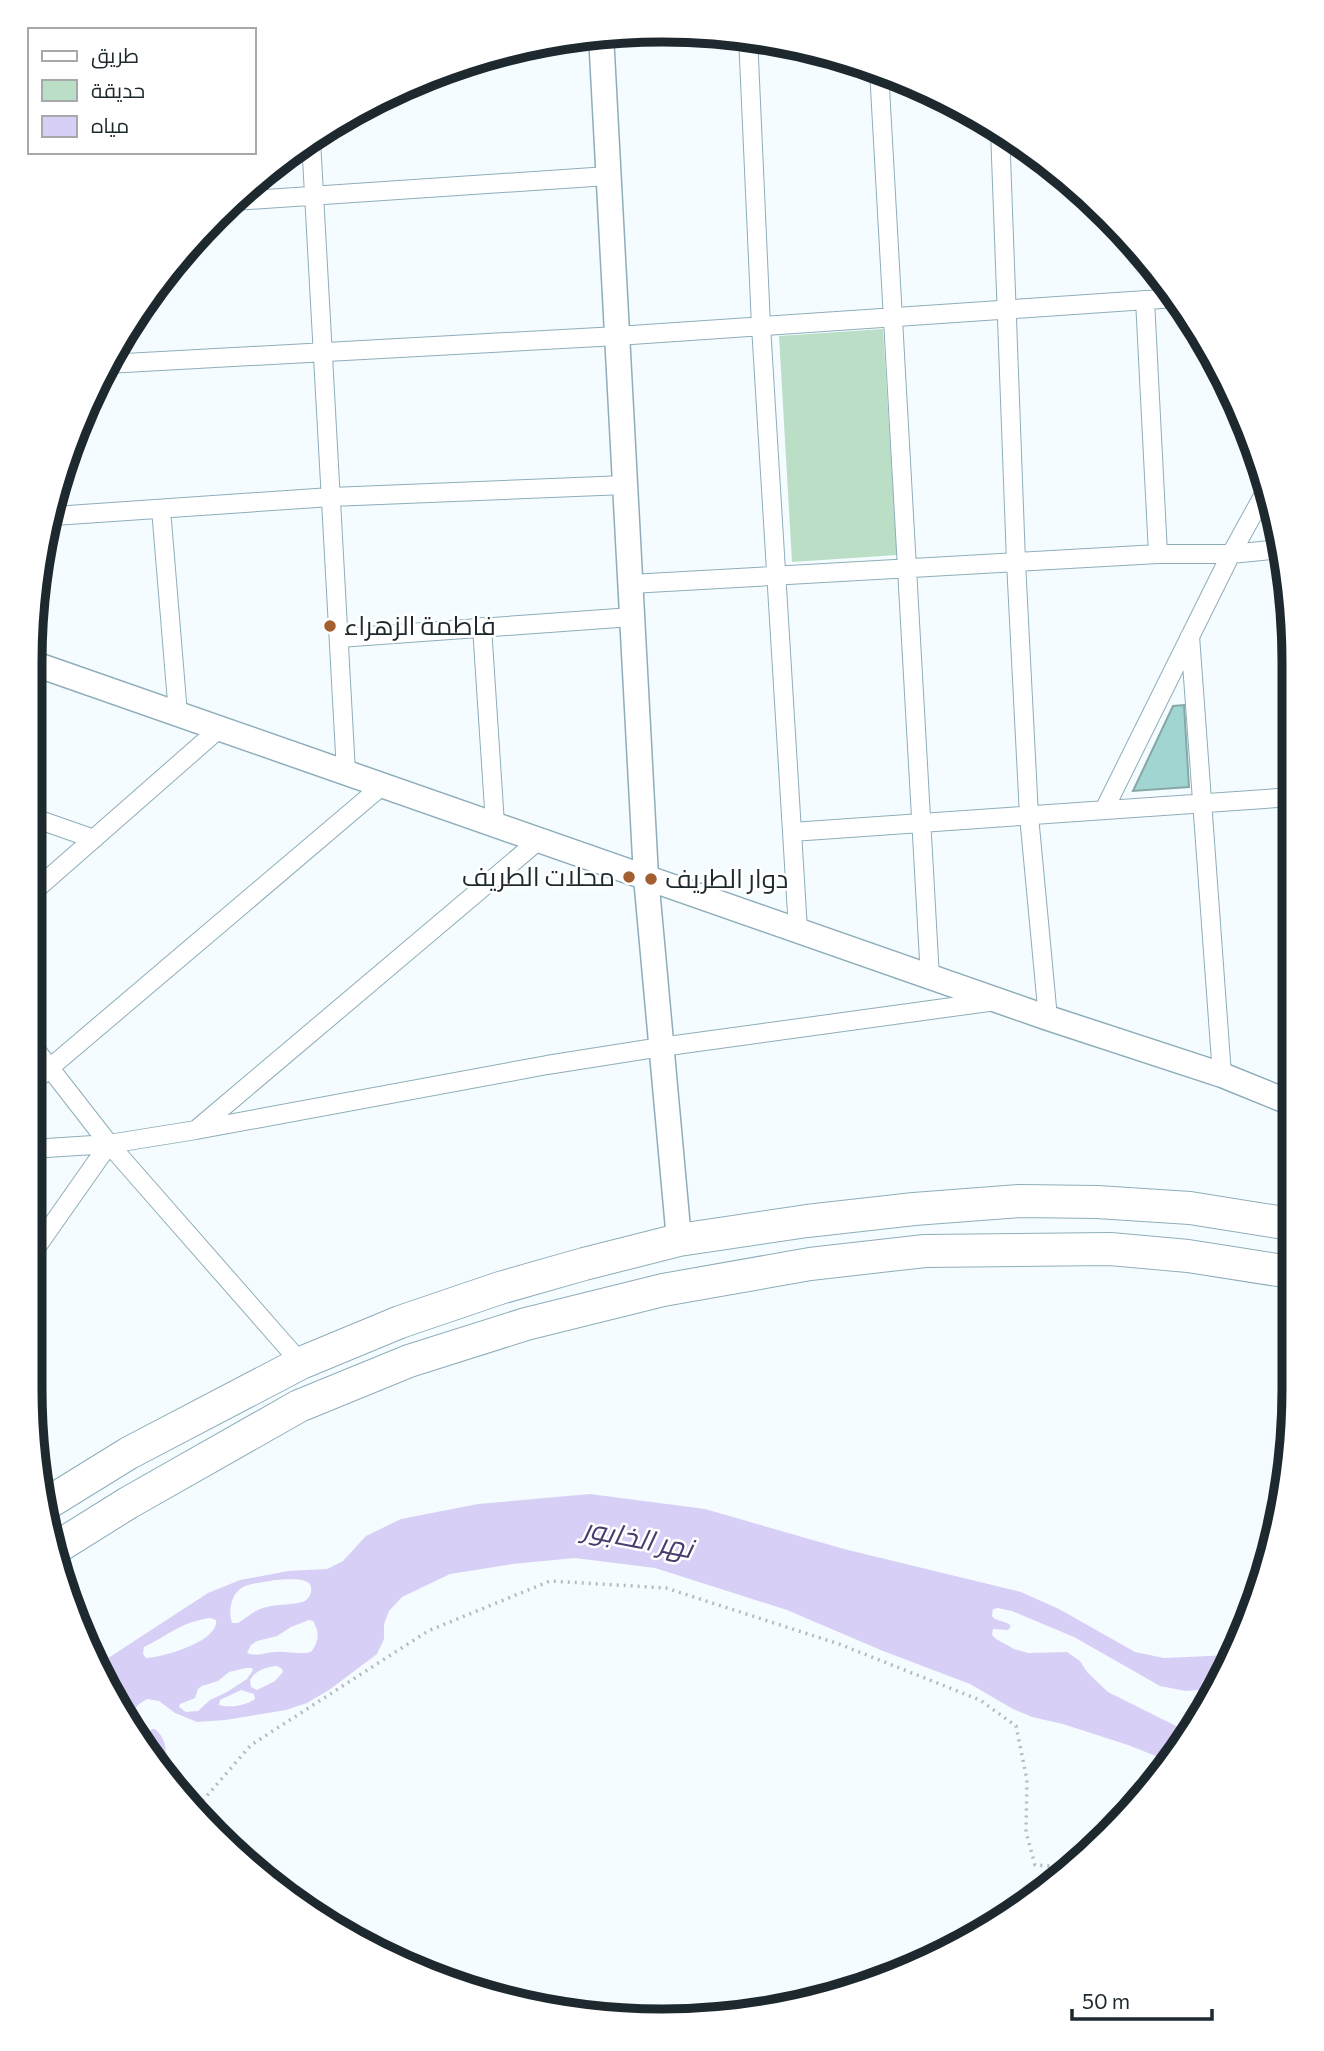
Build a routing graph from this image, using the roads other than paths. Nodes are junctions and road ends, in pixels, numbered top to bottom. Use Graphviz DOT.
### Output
graph roads {
  1 [pos="602,45"];
  2 [pos="749,48"];
  3 [pos="880,82"];
  4 [pos="1000,143"];
  5 [pos="312,151"];
  6 [pos="608,176"];
  7 [pos="314,197"];
  8 [pos="249,200"];
  9 [pos="1164,299"];
  10 [pos="1146,300"];
  11 [pos="1005,310"];
  12 [pos="893,317"];
  13 [pos="761,326"];
  14 [pos="617,336"];
  15 [pos="323,352"];
  16 [pos="119,363"];
  17 [pos="625,485"];
  18 [pos="331,497"];
  19 [pos="1261,501"];
  20 [pos="161,509"];
  21 [pos="60,516"];
  22 [pos="1272,550"];
  23 [pos="1158,554"];
  24 [pos="1231,554"];
  25 [pos="1016,562"];
  26 [pos="907,568"];
  27 [pos="776,575"];
  28 [pos="631,584"];
  29 [pos="632,617"];
  30 [pos="482,627"];
  31 [pos="1191,636"];
  32 [pos="339,638"];
  33 [pos="42,666"];
  34 [pos="178,714"];
  35 [pos="220,728"];
  36 [pos="346,772"];
  37 [pos="383,785"];
  38 [pos="1282,798"];
  39 [pos="1202,803"];
  40 [pos="1104,810"];
  41 [pos="1029,816"];
  42 [pos="42,821"];
  43 [pos="922,823"];
  44 [pos="495,824"];
  45 [pos="792,832"];
  46 [pos="94,839"];
  47 [pos="539,840"];
  48 [pos="646,877"];
  49 [pos="42,884"];
  50 [pos="798,930"];
  51 [pos="930,978"];
  52 [pos="999,1001"];
  53 [pos="1048,1018"];
  54 [pos="661,1047"];
  55 [pos="42,1058"];
  56 [pos="49,1067"];
  57 [pos="42,1074"];
  58 [pos="1222,1075"];
  59 [pos="1282,1099"];
  60 [pos="196,1130"];
  61 [pos="109,1144"];
  62 [pos="42,1148"];
  63 [pos="1282,1223"];
  64 [pos="42,1239"];
  65 [pos="679,1240"];
  66 [pos="1282,1271"];
  67 [pos="300,1363"];
  68 [pos="52,1500"];
  69 [pos="62,1544"];
  1 -- 6 [label="street"];
  2 -- 13 [label="street"];
  3 -- 12 [label="street"];
  4 -- 11 [label="street"];
  5 -- 7 [label="street"];
  6 -- 7 [label="street"];
  6 -- 14 [label="street"];
  7 -- 8 [label="street"];
  7 -- 15 [label="street"];
  9 -- 10 [label="street"];
  10 -- 11 [label="street"];
  10 -- 23 [label="street"];
  11 -- 12 [label="street"];
  11 -- 25 [label="street"];
  12 -- 13 [label="street"];
  12 -- 26 [label="street"];
  13 -- 14 [label="street"];
  13 -- 27 [label="street"];
  14 -- 15 [label="street"];
  14 -- 17 [label="street"];
  15 -- 16 [label="street"];
  15 -- 18 [label="street"];
  17 -- 18 [label="street"];
  17 -- 28 [label="street"];
  18 -- 20 [label="street"];
  18 -- 32 [label="street"];
  19 -- 24 [label="street"];
  20 -- 21 [label="street"];
  20 -- 34 [label="street"];
  22 -- 24 [label="street"];
  23 -- 24 [label="street"];
  23 -- 25 [label="street"];
  24 -- 31 [label="street"];
  25 -- 26 [label="street"];
  25 -- 41 [label="street"];
  26 -- 27 [label="street"];
  26 -- 43 [label="street"];
  27 -- 28 [label="street"];
  27 -- 45 [label="street"];
  28 -- 29 [label="street"];
  29 -- 30 [label="street"];
  29 -- 48 [label="street"];
  30 -- 32 [label="street"];
  30 -- 44 [label="street"];
  31 -- 39 [label="street"];
  31 -- 40 [label="street"];
  32 -- 36 [label="street"];
  33 -- 34 [label="street"];
  34 -- 35 [label="street"];
  35 -- 36 [label="street"];
  35 -- 46 [label="street"];
  36 -- 37 [label="street"];
  37 -- 44 [label="street"];
  37 -- 56 [label="street"];
  38 -- 39 [label="street"];
  39 -- 40 [label="street"];
  39 -- 58 [label="street"];
  40 -- 41 [label="street"];
  41 -- 43 [label="street"];
  41 -- 53 [label="street"];
  42 -- 46 [label="street"];
  43 -- 45 [label="street"];
  43 -- 51 [label="street"];
  44 -- 47 [label="street"];
  45 -- 50 [label="street"];
  46 -- 49 [label="street"];
  47 -- 48 [label="street"];
  47 -- 60 [label="street"];
  48 -- 50 [label="street"];
  48 -- 54 [label="street"];
  50 -- 51 [label="street"];
  51 -- 52 [label="street"];
  52 -- 53 [label="street"];
  52 -- 54 [label="street"];
  53 -- 58 [label="street"];
  54 -- 60 [label="street"];
  54 -- 65 [label="street"];
  55 -- 56 [label="street"];
  56 -- 57 [label="street"];
  56 -- 61 [label="street"];
  58 -- 59 [label="street"];
  60 -- 61 [label="street"];
  61 -- 62 [label="street"];
  61 -- 64 [label="street"];
  61 -- 67 [label="street"];
  63 -- 65 [label="highway"];
  65 -- 67 [label="highway"];
  66 -- 69 [label="highway"];
  67 -- 68 [label="highway"];
}
